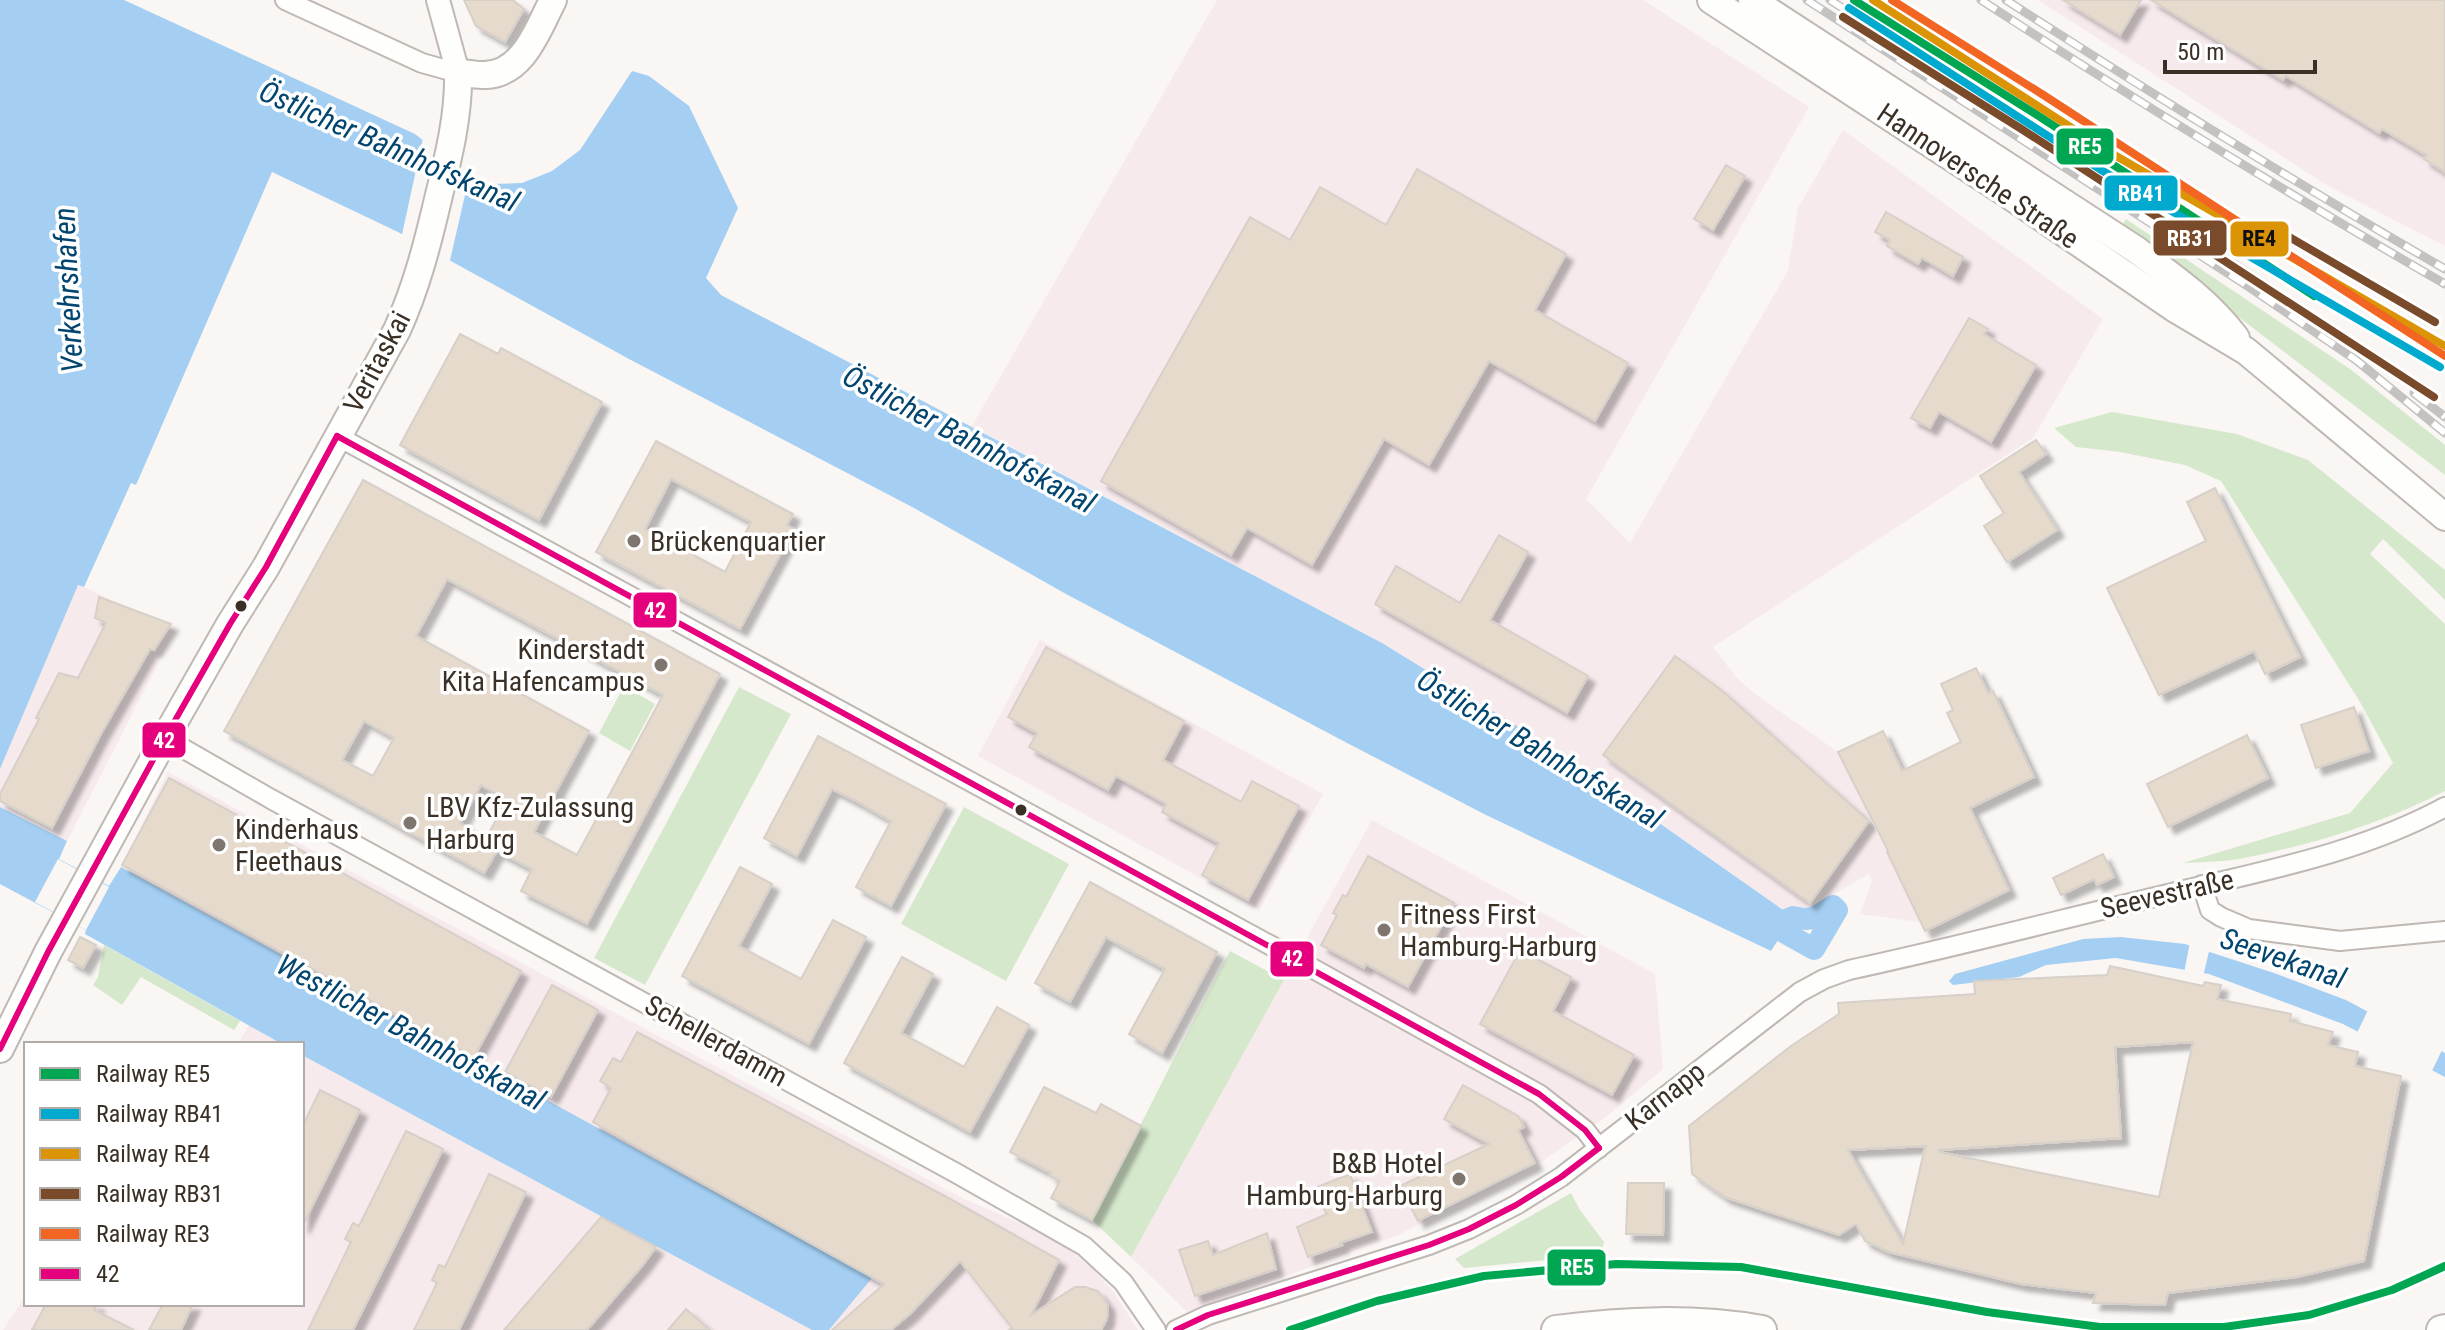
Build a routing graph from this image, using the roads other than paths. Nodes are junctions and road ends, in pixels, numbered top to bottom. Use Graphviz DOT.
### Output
graph roads {
  1 [pos="285,0"];
  2 [pos="438,0"];
  3 [pos="553,0"];
  4 [pos="1711,0"];
  5 [pos="1752,0"];
  6 [pos="458,73"];
  7 [pos="2246,351"];
  8 [pos="337,436"];
  9 [pos="2445,517"];
  10 [pos="165,738"];
  11 [pos="2445,807"];
  12 [pos="2202,885"];
  13 [pos="2445,931"];
  14 [pos="1883,963"];
  15 [pos="0,1049"];
  16 [pos="1599,1148"];
  17 [pos="1156,1330"];
  18 [pos="1176,1330"];
  19 [pos="1556,1330"];
  20 [pos="1762,1330"];
  1 -- 6 [label="street"];
  2 -- 6 [label="street"];
  3 -- 6 [label="main road"];
  4 -- 7 [label="main road, Hannoversche Straße"];
  5 -- 7 [label="main road, Hannoversche Straße"];
  6 -- 8 [label="main road, Veritaskai"];
  7 -- 9 [label="main road, Hannoversche Straße"];
  8 -- 10 [label="main road, Veritaskai"];
  8 -- 16 [label="street"];
  10 -- 15 [label="main road, Veritaskai"];
  10 -- 17 [label="street, Schellerdamm"];
  11 -- 12 [label="street, Seevestraße"];
  12 -- 13 [label="street"];
  12 -- 14 [label="street, Seevestraße"];
  14 -- 16 [label="street, Karnapp"];
  16 -- 18 [label="street, Karnapp"];
  19 -- 20 [label="main road"];
}
